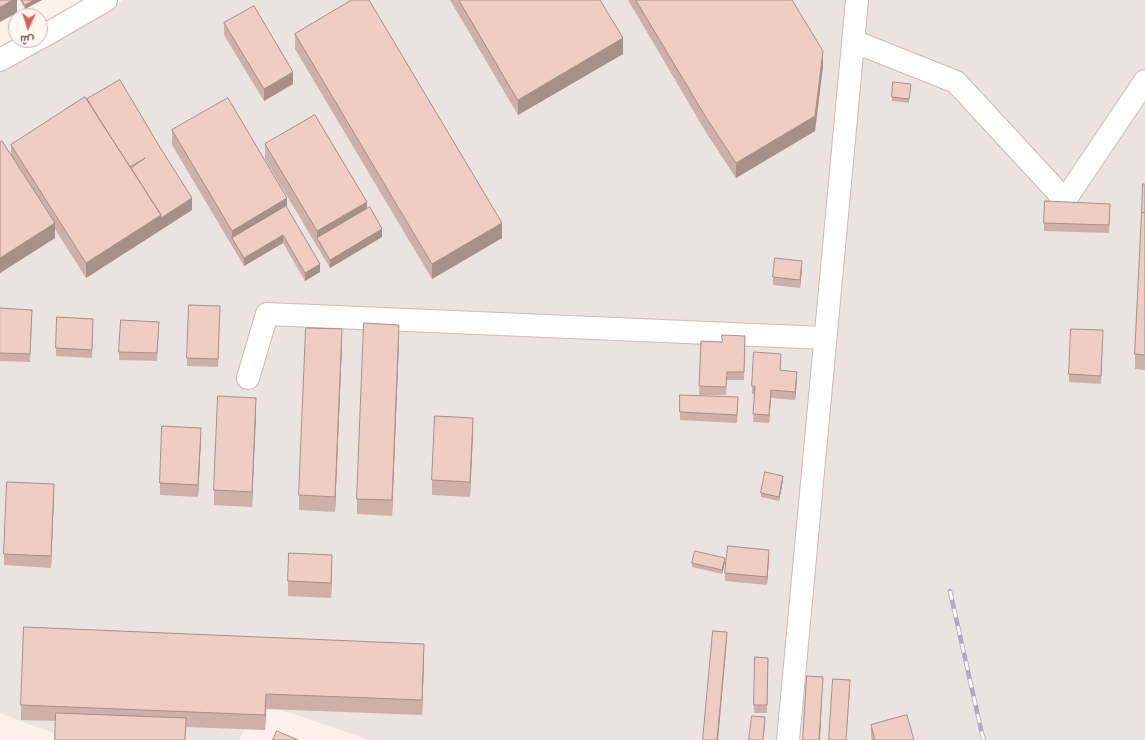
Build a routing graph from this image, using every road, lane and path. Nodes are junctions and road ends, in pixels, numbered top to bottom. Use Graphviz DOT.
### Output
graph roads {
  1 [pos="106,0"];
  2 [pos="857,0"];
  3 [pos="48,33"];
  4 [pos="853,41"];
  5 [pos="22,48"];
  6 [pos="0,60"];
  7 [pos="1145,81"];
  8 [pos="825,338"];
  9 [pos="248,378"];
  10 [pos="788,740"];
  1 -- 3 [label="street"];
  2 -- 4 [label="street"];
  4 -- 7 [label="street"];
  4 -- 8 [label="street"];
  5 -- 6 [label="street"];
  8 -- 9 [label="street"];
  8 -- 10 [label="street"];
}
